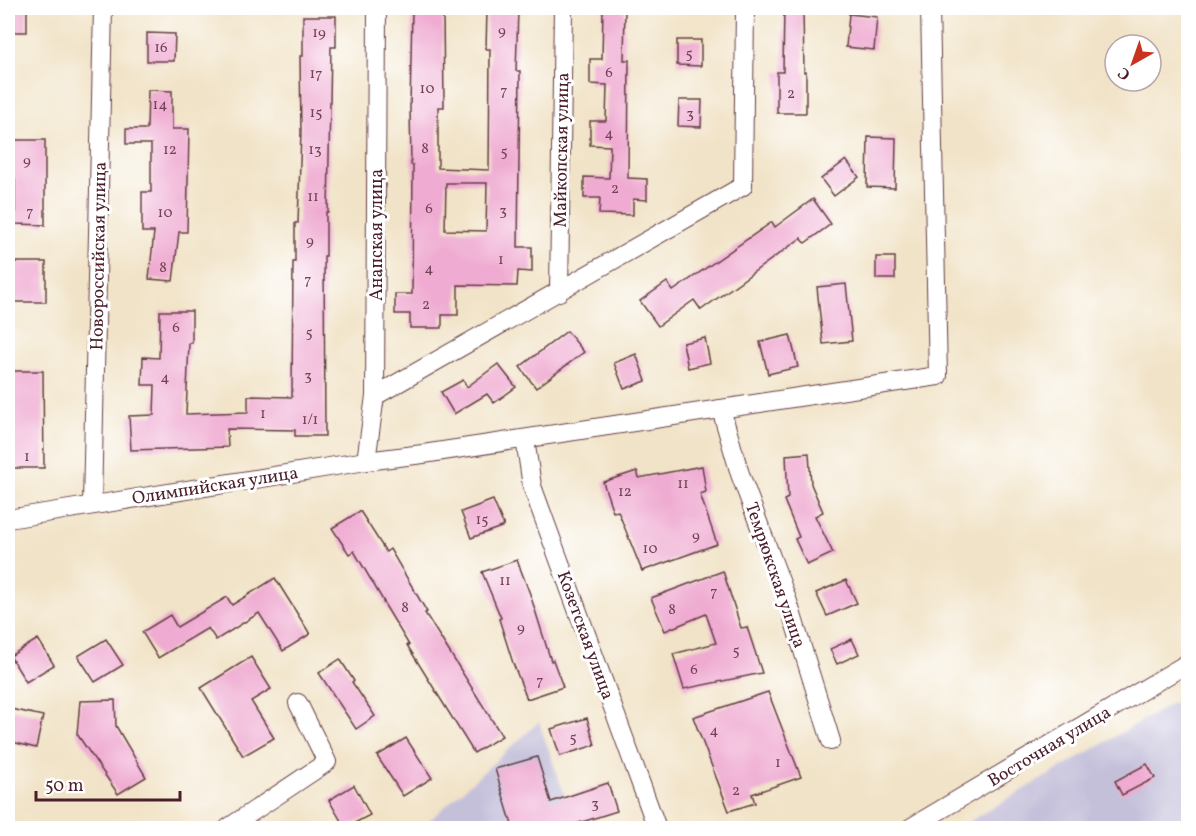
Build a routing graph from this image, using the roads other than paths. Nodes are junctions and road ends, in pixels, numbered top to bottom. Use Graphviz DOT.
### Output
graph roads {
  1 [pos="103,8"];
  2 [pos="377,8"];
  3 [pos="563,8"];
  4 [pos="745,8"];
  5 [pos="930,8"];
  6 [pos="559,292"];
  7 [pos="375,396"];
  8 [pos="721,409"];
  9 [pos="525,439"];
  10 [pos="366,461"];
  11 [pos="92,505"];
  12 [pos="8,519"];
  13 [pos="1188,663"];
  14 [pos="298,703"];
  15 [pos="831,741"];
  16 [pos="228,828"];
  17 [pos="657,828"];
  18 [pos="910,828"];
  1 -- 11 [label="street, Новороссийская улица"];
  2 -- 7 [label="street, Анапская улица"];
  3 -- 6 [label="street, Майкопская улица"];
  4 -- 6 [label="street"];
  5 -- 8 [label="street, Олимпийская улица"];
  6 -- 7 [label="street"];
  7 -- 10 [label="street, Анапская улица"];
  8 -- 9 [label="street, Олимпийская улица"];
  8 -- 15 [label="street, Темрюкская улица"];
  9 -- 10 [label="street, Олимпийская улица"];
  9 -- 17 [label="street, Козетская улица"];
  10 -- 11 [label="street, Олимпийская улица"];
  11 -- 12 [label="street, Олимпийская улица"];
  13 -- 18 [label="street, Восточная улица"];
  14 -- 16 [label="street"];
}
